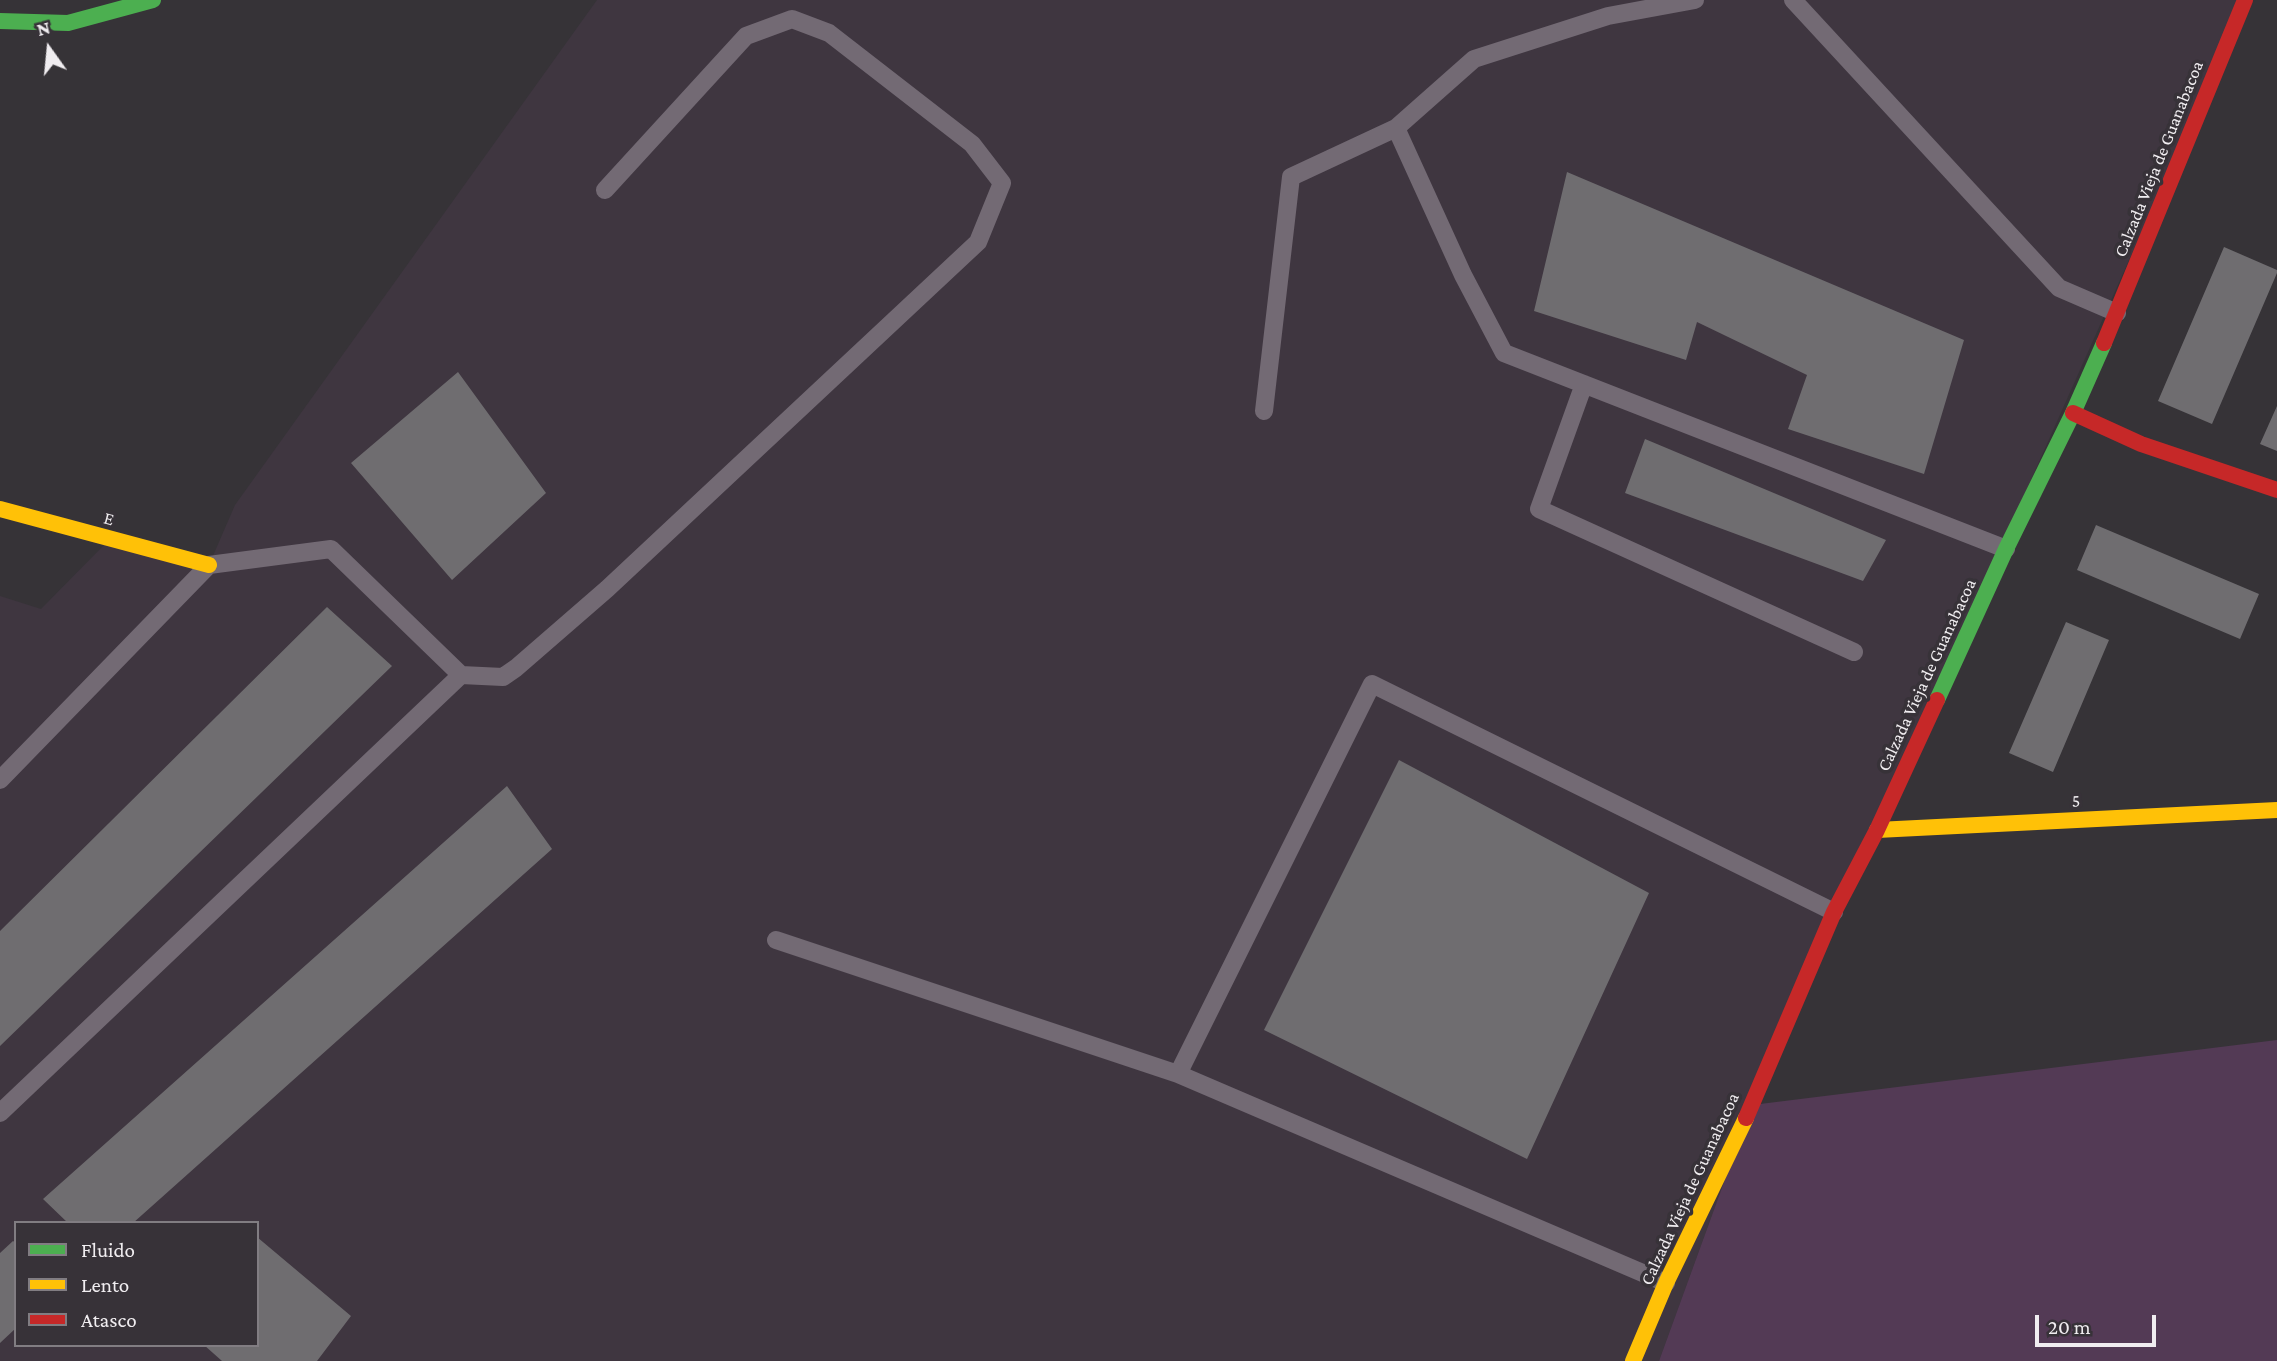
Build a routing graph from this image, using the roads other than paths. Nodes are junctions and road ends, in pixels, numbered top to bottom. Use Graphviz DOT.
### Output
graph roads {
  1 [pos="153,0"];
  2 [pos="1695,0"];
  3 [pos="1793,0"];
  4 [pos="2245,0"];
  5 [pos="0,21"];
  6 [pos="1396,128"];
  7 [pos="605,190"];
  8 [pos="2117,313"];
  9 [pos="1584,384"];
  10 [pos="1264,411"];
  11 [pos="2073,413"];
  12 [pos="2277,490"];
  13 [pos="0,509"];
  14 [pos="2006,549"];
  15 [pos="208,565"];
  16 [pos="1854,652"];
  17 [pos="461,676"];
  18 [pos="0,780"];
  19 [pos="2277,810"];
  20 [pos="1877,830"];
  21 [pos="1834,912"];
  22 [pos="776,940"];
  23 [pos="1178,1074"];
  24 [pos="0,1113"];
  25 [pos="1666,1283"];
  26 [pos="1633,1361"];
  1 -- 5 [label="main road"];
  2 -- 6 [label="lane"];
  3 -- 8 [label="lane"];
  4 -- 8 [label="main road, Calzada Vieja de Guanabacoa"];
  6 -- 9 [label="lane"];
  6 -- 10 [label="lane"];
  7 -- 17 [label="lane"];
  8 -- 11 [label="main road, Calzada Vieja de Guanabacoa"];
  9 -- 14 [label="lane"];
  9 -- 16 [label="lane"];
  11 -- 12 [label="main road"];
  11 -- 14 [label="main road, Calzada Vieja de Guanabacoa"];
  13 -- 15 [label="main road, E"];
  14 -- 20 [label="main road, Calzada Vieja de Guanabacoa"];
  15 -- 17 [label="lane"];
  15 -- 18 [label="lane"];
  17 -- 24 [label="lane"];
  19 -- 20 [label="main road, 5"];
  20 -- 21 [label="main road, Calzada Vieja de Guanabacoa"];
  21 -- 23 [label="lane"];
  21 -- 25 [label="main road, Calzada Vieja de Guanabacoa"];
  22 -- 23 [label="lane"];
  23 -- 25 [label="lane"];
  25 -- 26 [label="main road, Calzada Vieja de Guanabacoa"];
}
